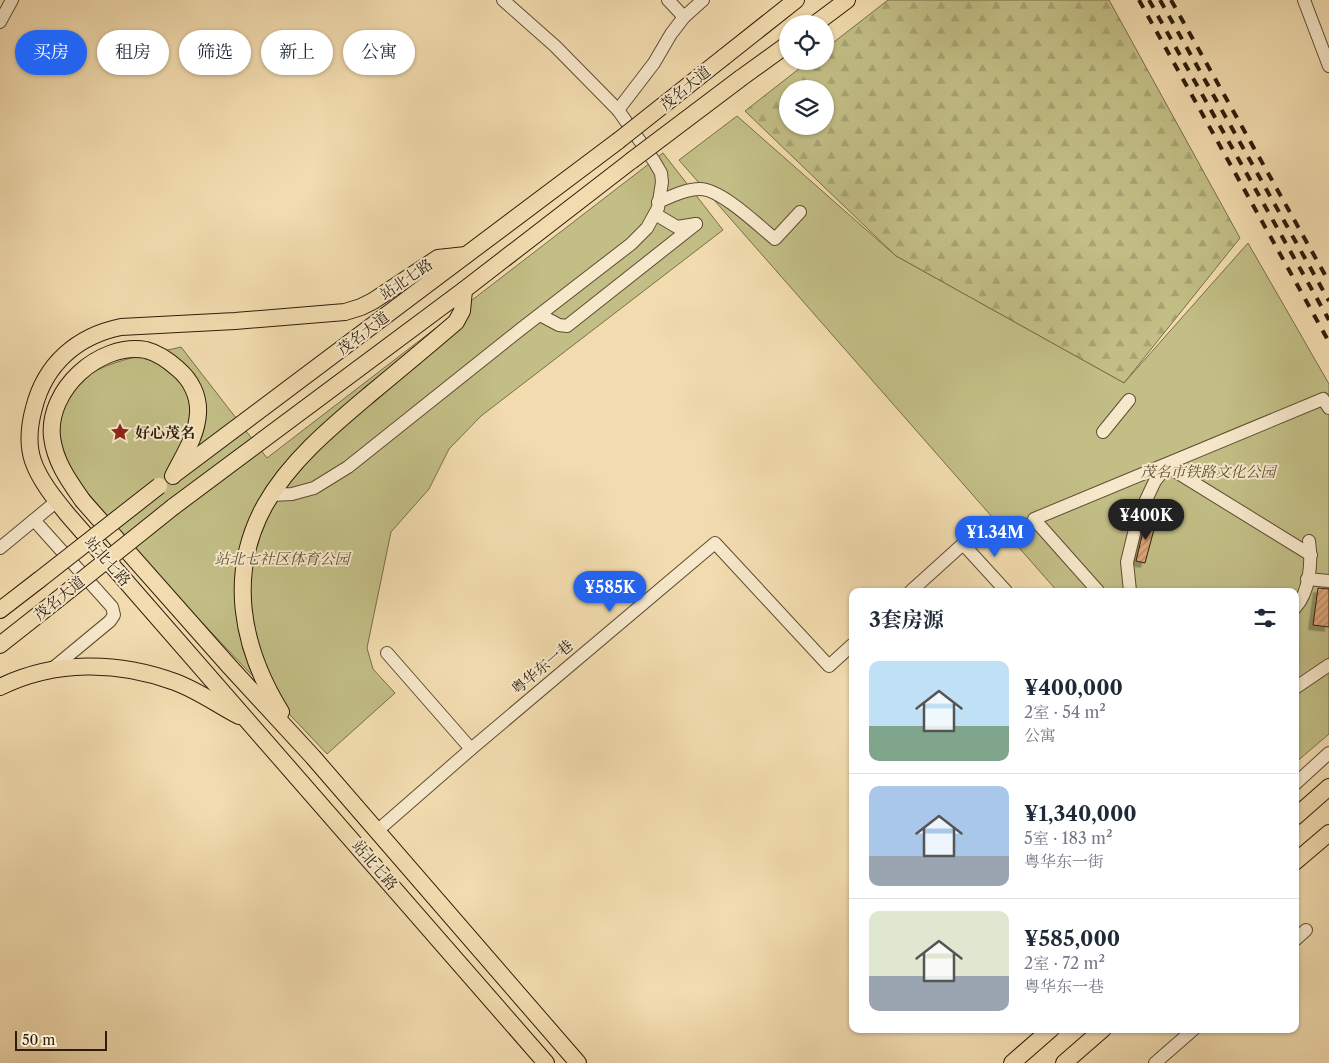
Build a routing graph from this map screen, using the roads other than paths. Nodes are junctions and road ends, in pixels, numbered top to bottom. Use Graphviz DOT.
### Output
graph roads {
  1 [pos="12,0"];
  2 [pos="504,0"];
  3 [pos="668,0"];
  4 [pos="703,0"];
  5 [pos="796,0"];
  6 [pos="847,0"];
  7 [pos="1304,0"];
  8 [pos="827,15"];
  9 [pos="684,17"];
  10 [pos="0,22"];
  11 [pos="779,51"];
  12 [pos="1329,66"];
  13 [pos="618,110"];
  14 [pos="657,208"];
  15 [pos="800,212"];
  16 [pos="466,256"];
  17 [pos="464,290"];
  18 [pos="540,315"];
  19 [pos="1129,400"];
  20 [pos="1329,408"];
  21 [pos="1104,432"];
  22 [pos="1166,465"];
  23 [pos="173,476"];
  24 [pos="271,496"];
  25 [pos="57,501"];
  26 [pos="34,520"];
  27 [pos="1309,541"];
  28 [pos="0,548"];
  29 [pos="1311,555"];
  30 [pos="1307,579"];
  31 [pos="1329,581"];
  32 [pos="914,588"];
  33 [pos="1003,588"];
  34 [pos="1095,588"];
  35 [pos="1130,588"];
  36 [pos="1299,602"];
  37 [pos="0,610"];
  38 [pos="0,645"];
  39 [pos="849,648"];
  40 [pos="388,653"];
  41 [pos="1329,664"];
  42 [pos="52,669"];
  43 [pos="1299,685"];
  44 [pos="0,687"];
  45 [pos="249,722"];
  46 [pos="471,749"];
  47 [pos="1329,753"];
  48 [pos="312,757"];
  49 [pos="1299,780"];
  50 [pos="1329,787"];
  51 [pos="1299,813"];
  52 [pos="377,831"];
  53 [pos="1329,833"];
  54 [pos="1299,859"];
  55 [pos="442,906"];
  56 [pos="424,922"];
  57 [pos="1306,930"];
  58 [pos="1299,936"];
  59 [pos="1036,1033"];
  60 [pos="1046,1033"];
  61 [pos="1098,1033"];
  62 [pos="1189,1033"];
  63 [pos="1030,1047"];
  64 [pos="574,1061"];
  65 [pos="546,1063"];
  66 [pos="1012,1063"];
  67 [pos="1064,1063"];
  68 [pos="1155,1063"];
  1 -- 10 [label="street"];
  2 -- 13 [label="street"];
  3 -- 9 [label="street"];
  4 -- 9 [label="street"];
  5 -- 16 [label="main road, 茂名大道, bridge"];
  6 -- 8 [label="main road"];
  7 -- 12 [label="street"];
  9 -- 13 [label="street"];
  11 -- 17 [label="main road, 茂名大道, bridge"];
  13 -- 14 [label="street"];
  14 -- 15 [label="street"];
  14 -- 18 [label="street"];
  14 -- 18 [label="street"];
  16 -- 23 [label="main road, 茂名大道"];
  16 -- 25 [label="main road, 站北七路"];
  17 -- 24 [label="main road"];
  17 -- 38 [label="main road, 茂名大道, bridge"];
  18 -- 24 [label="street"];
  19 -- 21 [label="street"];
  20 -- 22 [label="street"];
  22 -- 29 [label="street"];
  22 -- 34 [label="street"];
  22 -- 35 [label="street"];
  23 -- 37 [label="main road, 茂名大道, bridge"];
  23 -- 48 [label="main road, 站北七路"];
  24 -- 48 [label="main road"];
  25 -- 26 [label="street"];
  25 -- 45 [label="main road, 站北七路"];
  26 -- 28 [label="street"];
  26 -- 42 [label="street"];
  27 -- 29 [label="street"];
  29 -- 30 [label="street"];
  30 -- 31 [label="street"];
  30 -- 36 [label="street"];
  32 -- 33 [label="street"];
  39 -- 46 [label="street, 粤华东一巷"];
  40 -- 46 [label="street"];
  41 -- 43 [label="street"];
  42 -- 44 [label="main road"];
  42 -- 45 [label="main road"];
  45 -- 56 [label="main road, 站北七路"];
  46 -- 52 [label="street, 粤华东一巷"];
  47 -- 49 [label="street"];
  48 -- 52 [label="main road, 站北七路"];
  50 -- 51 [label="main road"];
  52 -- 55 [label="main road, 站北七路"];
  53 -- 54 [label="main road"];
  55 -- 56 [label="main road"];
  55 -- 64 [label="main road, 站北七路"];
  56 -- 65 [label="main road, 站北七路"];
  57 -- 58 [label="street"];
  59 -- 63 [label="street"];
  60 -- 63 [label="main road"];
  61 -- 67 [label="main road"];
  62 -- 68 [label="street"];
  63 -- 66 [label="main road"];
}
